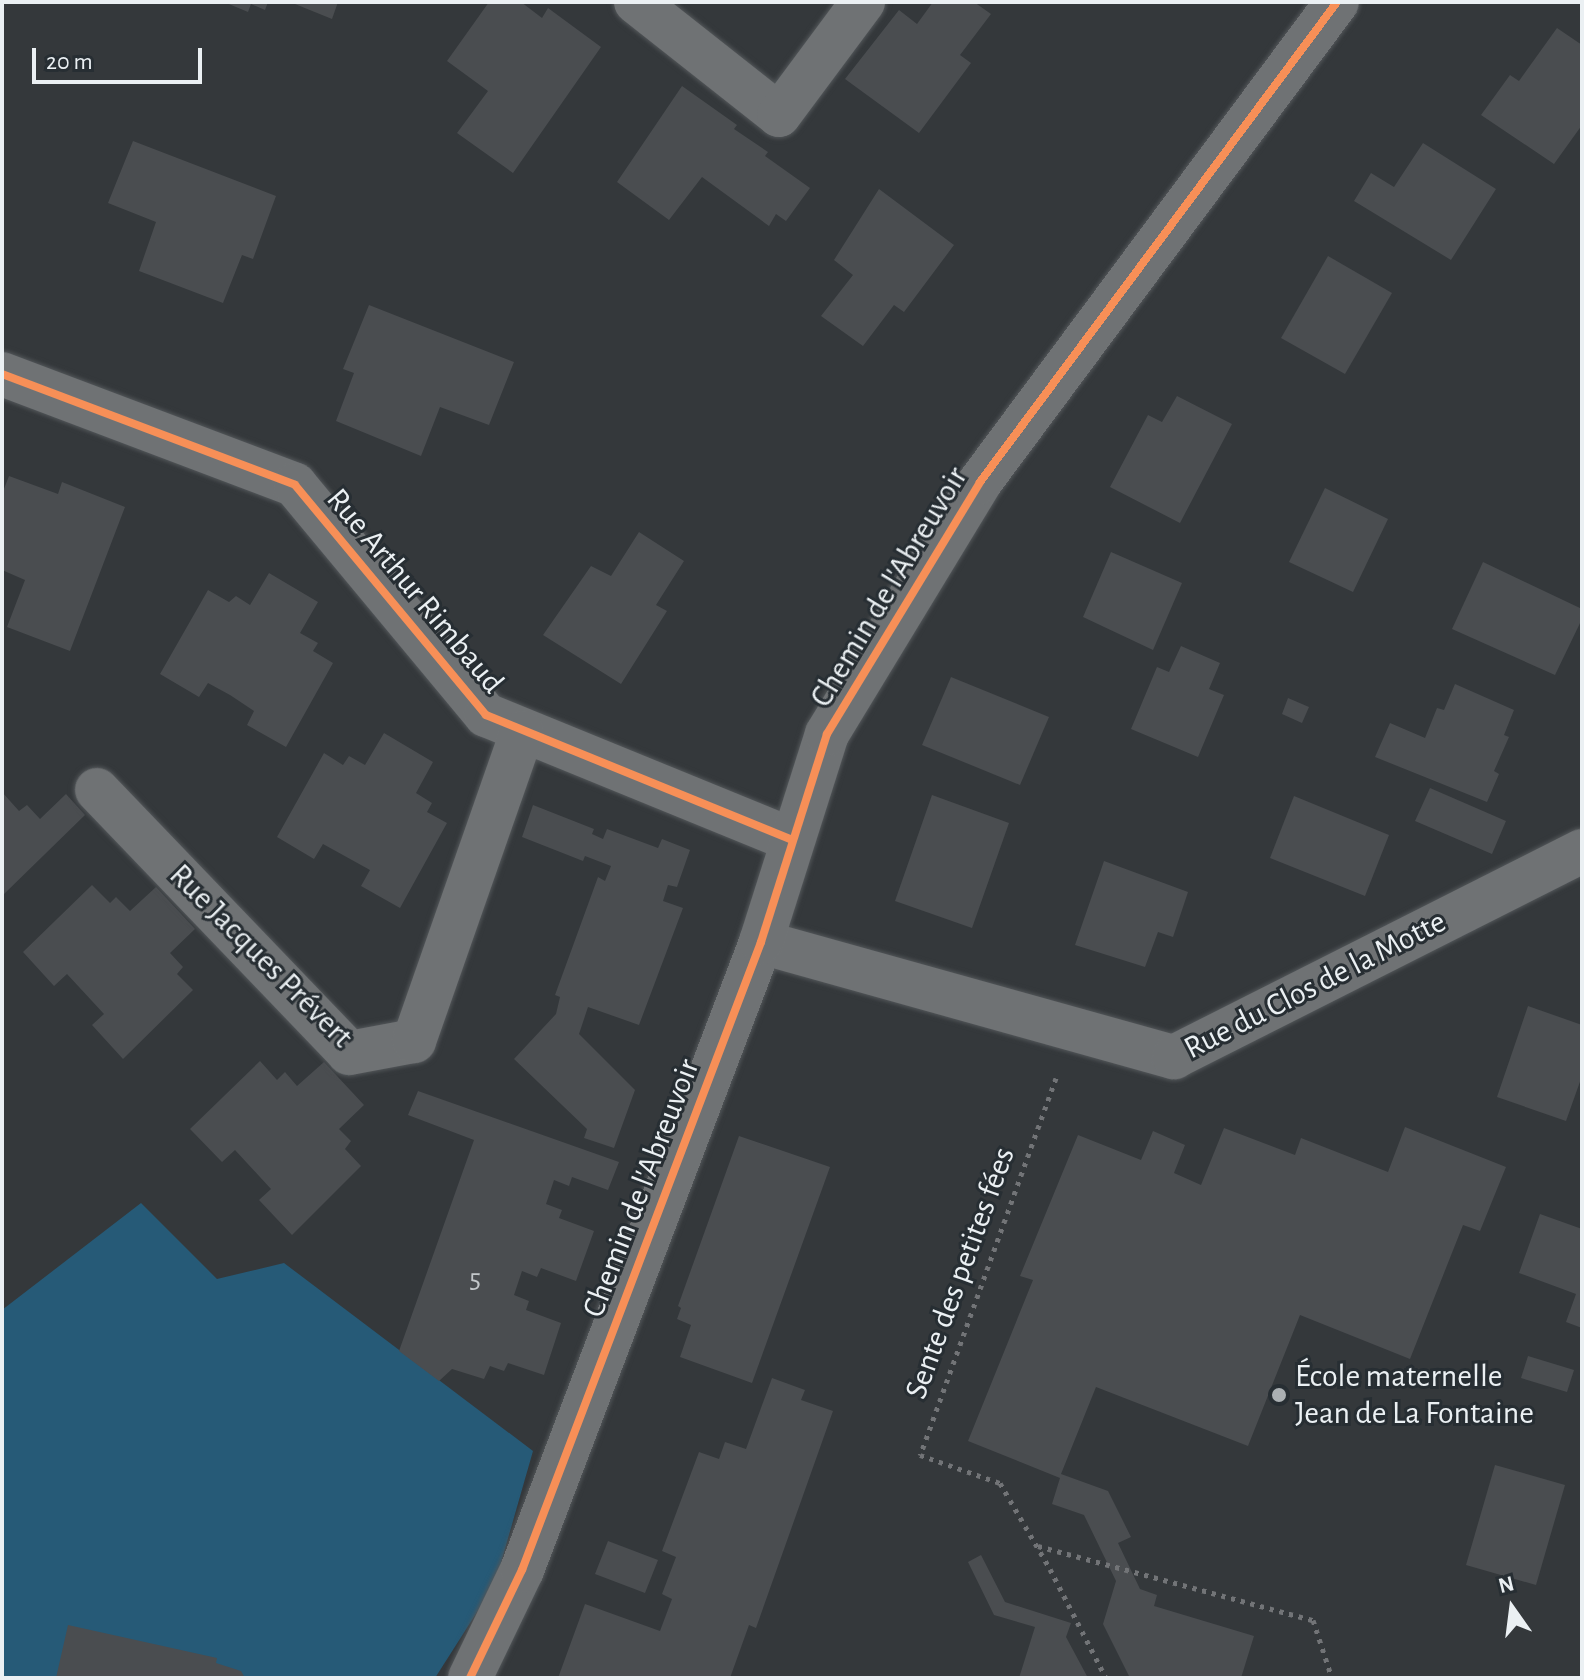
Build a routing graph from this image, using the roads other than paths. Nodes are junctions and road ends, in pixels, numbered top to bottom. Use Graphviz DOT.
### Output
graph roads {
  1 [pos="636,2"];
  2 [pos="863,2"];
  3 [pos="1337,2"];
  4 [pos="2,374"];
  5 [pos="522,732"];
  6 [pos="97,790"];
  7 [pos="793,840"];
  8 [pos="1582,851"];
  9 [pos="761,942"];
  10 [pos="470,1678"];
  1 -- 2 [label="street"];
  3 -- 7 [label="street, Chemin de l'Abreuvoir"];
  4 -- 5 [label="street, Rue Arthur Rimbaud"];
  5 -- 6 [label="street, Rue Jacques Prévert"];
  5 -- 7 [label="street, Rue Arthur Rimbaud"];
  7 -- 9 [label="street, Chemin de l'Abreuvoir"];
  8 -- 9 [label="street, Rue du Clos de la Motte"];
  9 -- 10 [label="street, Chemin de l'Abreuvoir"];
}
